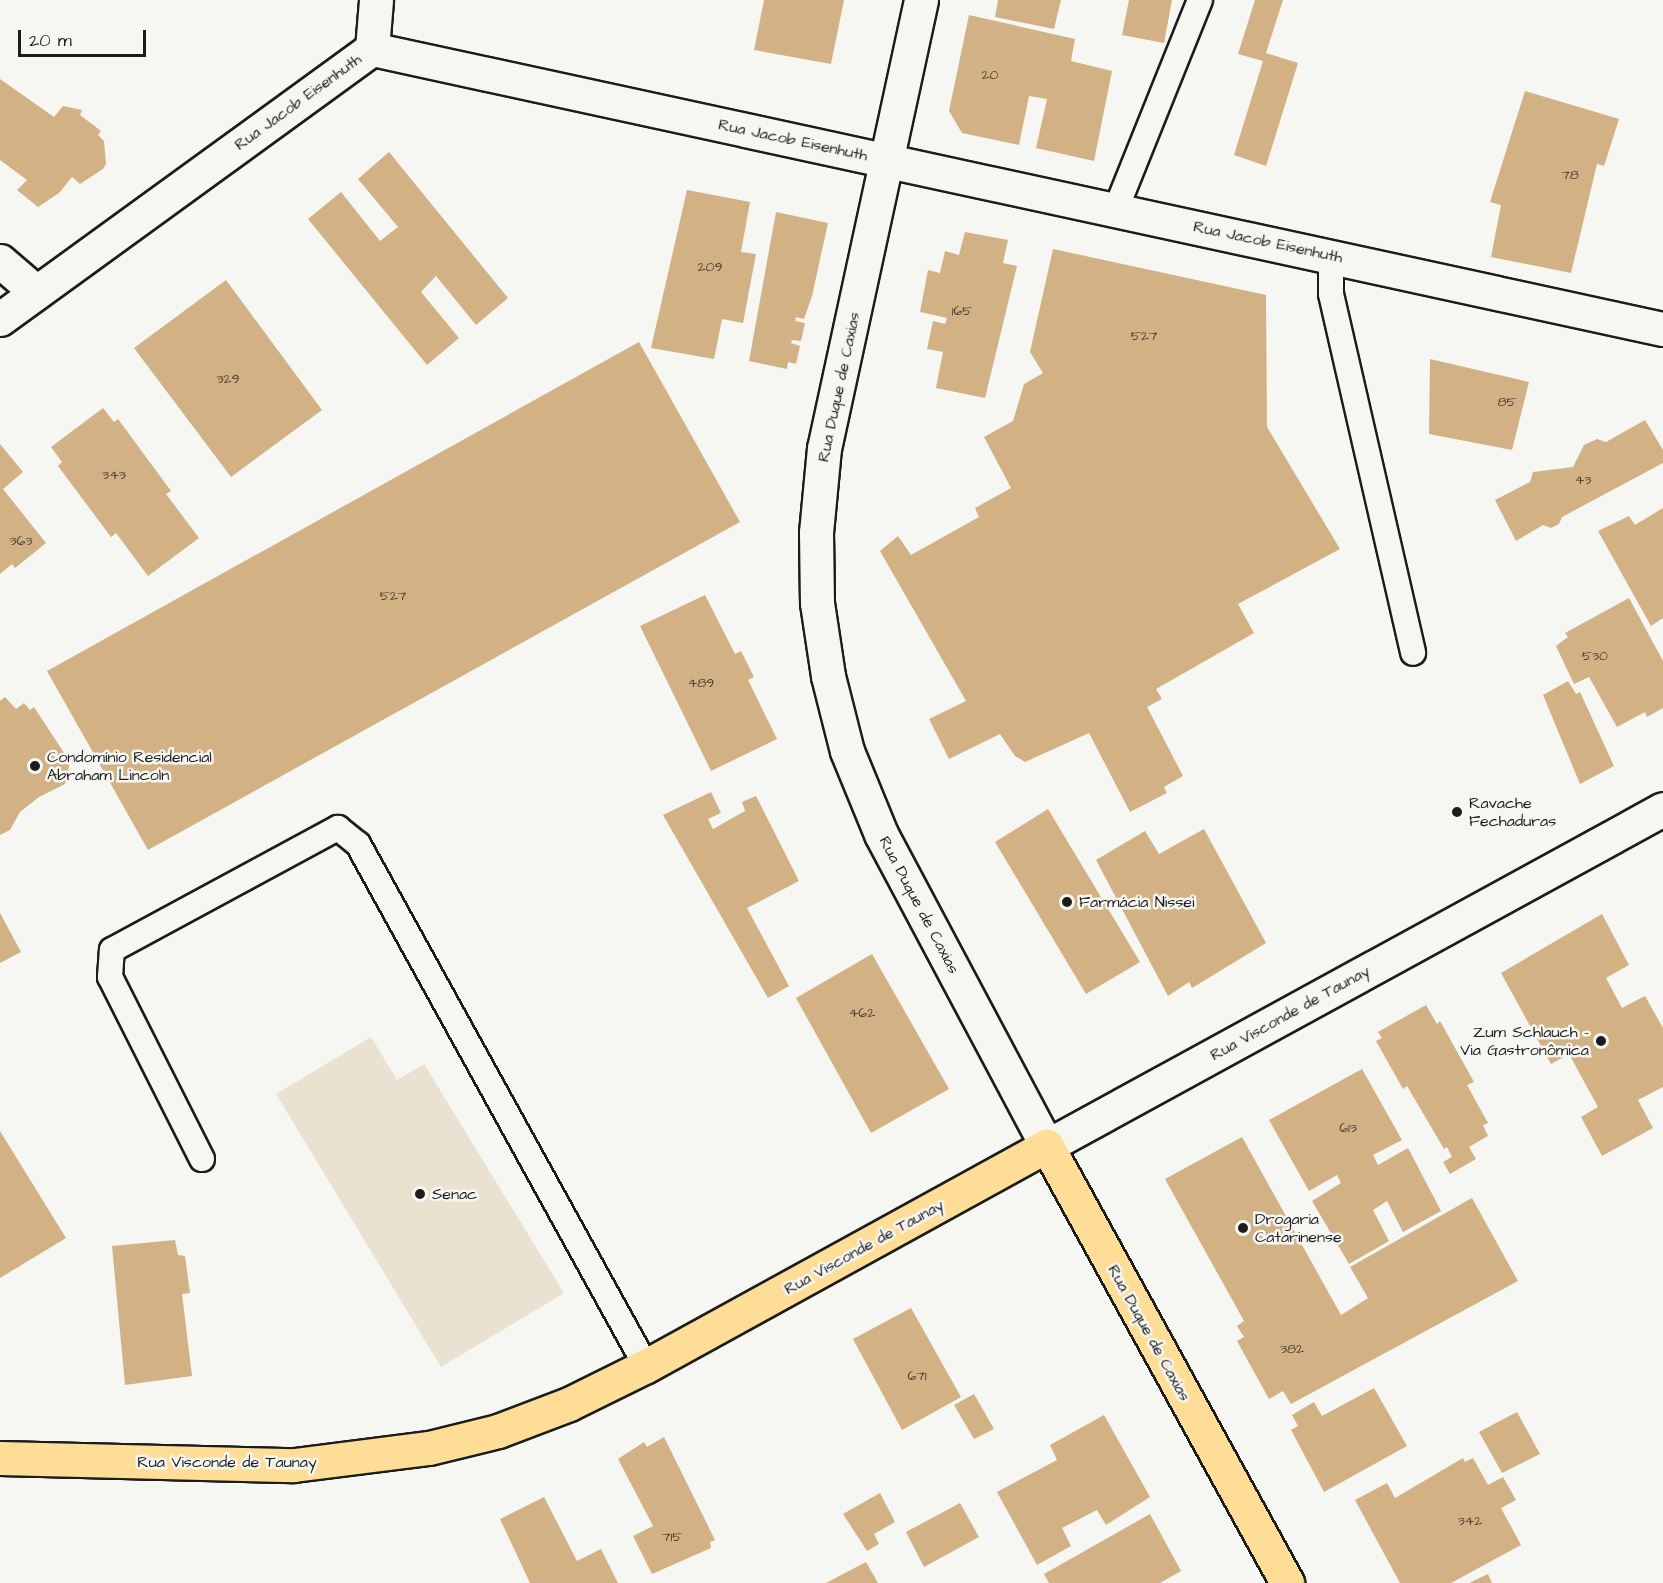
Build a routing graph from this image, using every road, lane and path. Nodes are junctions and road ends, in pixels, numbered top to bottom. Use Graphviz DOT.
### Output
graph roads {
  1 [pos="376,0"];
  2 [pos="921,0"];
  3 [pos="1200,0"];
  4 [pos="372,49"];
  5 [pos="888,160"];
  6 [pos="1116,209"];
  7 [pos="1331,256"];
  8 [pos="0,261"];
  9 [pos="36,292"];
  10 [pos="0,320"];
  11 [pos="1663,329"];
  12 [pos="1413,653"];
  13 [pos="1663,809"];
  14 [pos="1047,1146"];
  15 [pos="202,1159"];
  16 [pos="646,1366"];
  17 [pos="0,1458"];
  18 [pos="1287,1583"];
  1 -- 4 [label="street"];
  2 -- 5 [label="street, Rua Duque de Caxias"];
  3 -- 6 [label="lane"];
  4 -- 5 [label="street, Rua Jacob Eisenhuth"];
  4 -- 9 [label="street, Rua Jacob Eisenhuth"];
  5 -- 6 [label="street, Rua Jacob Eisenhuth"];
  5 -- 14 [label="street, Rua Duque de Caxias"];
  6 -- 7 [label="street, Rua Jacob Eisenhuth"];
  7 -- 11 [label="street, Rua Jacob Eisenhuth"];
  7 -- 12 [label="lane"];
  8 -- 9 [label="street"];
  9 -- 10 [label="street, Rua Jacob Eisenhuth"];
  13 -- 14 [label="street, Rua Visconde de Taunay"];
  14 -- 16 [label="main road, Rua Visconde de Taunay"];
  14 -- 18 [label="main road, Rua Duque de Caxias"];
  15 -- 16 [label="lane"];
  16 -- 17 [label="main road, Rua Visconde de Taunay"];
}
